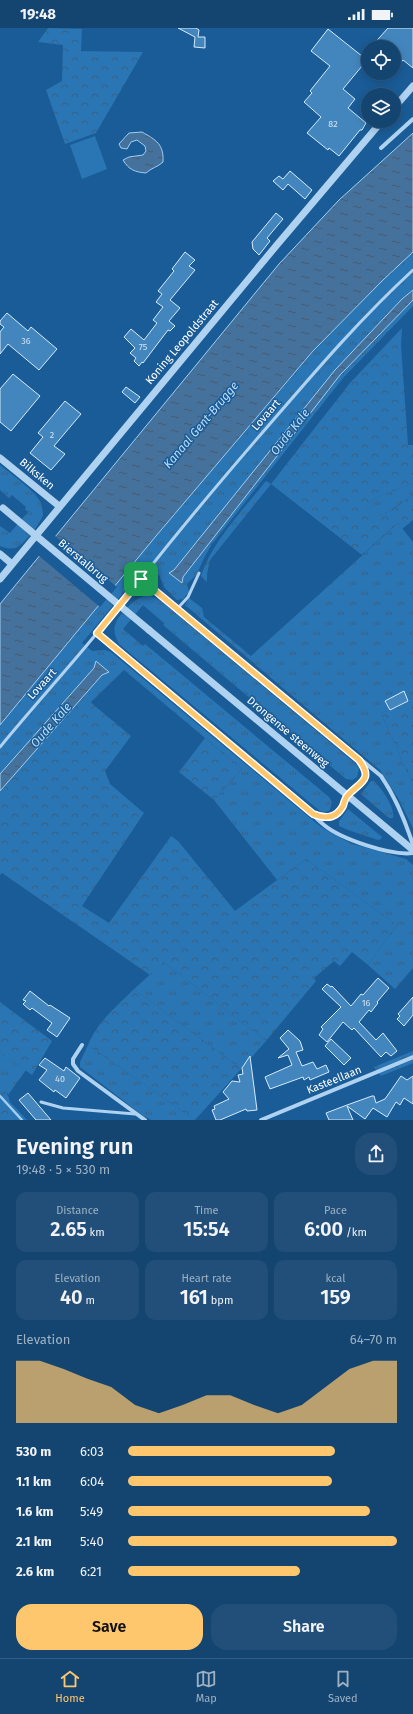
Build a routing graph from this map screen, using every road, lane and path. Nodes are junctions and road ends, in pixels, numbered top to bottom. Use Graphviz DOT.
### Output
graph roads {
  1 [pos="413,86"];
  2 [pos="401,100"];
  3 [pos="413,119"];
  4 [pos="376,128"];
  5 [pos="381,148"];
  6 [pos="413,270"];
  7 [pos="0,458"];
  8 [pos="59,506"];
  9 [pos="2,507"];
  10 [pos="0,554"];
  11 [pos="12,564"];
  12 [pos="200,572"];
  13 [pos="0,579"];
  14 [pos="141,579"];
  15 [pos="177,609"];
  16 [pos="149,630"];
  17 [pos="97,633"];
  18 [pos="0,747"];
  19 [pos="359,760"];
  20 [pos="347,796"];
  21 [pos="313,814"];
  22 [pos="413,845"];
  23 [pos="413,852"];
  24 [pos="82,1045"];
  25 [pos="413,1057"];
  26 [pos="41,1102"];
  27 [pos="135,1114"];
  28 [pos="144,1120"];
  29 [pos="261,1120"];
  1 -- 2 [label="street"];
  3 -- 5 [label="street"];
  4 -- 8 [label="street, Koning Leopoldstraat"];
  6 -- 14 [label="lane, Lovaart"];
  7 -- 8 [label="street, Bilksken"];
  8 -- 11 [label="street, Koning Leopoldstraat"];
  9 -- 16 [label="street, Bierstalbrug, bridge"];
  10 -- 11 [label="street"];
  11 -- 13 [label="street, Koning Leopoldstraat"];
  12 -- 15 [label="lane"];
  14 -- 15 [label="street"];
  14 -- 17 [label="street"];
  15 -- 19 [label="street"];
  16 -- 20 [label="street, Drongense steenweg"];
  17 -- 18 [label="lane, Lovaart"];
  17 -- 21 [label="street"];
  19 -- 20 [label="street"];
  19 -- 22 [label="street"];
  20 -- 21 [label="street"];
  20 -- 23 [label="street, Drongense steenweg"];
  21 -- 23 [label="street"];
  24 -- 27 [label="street"];
  25 -- 29 [label="street, Kasteellaan"];
  26 -- 27 [label="lane"];
  27 -- 28 [label="street"];
}
